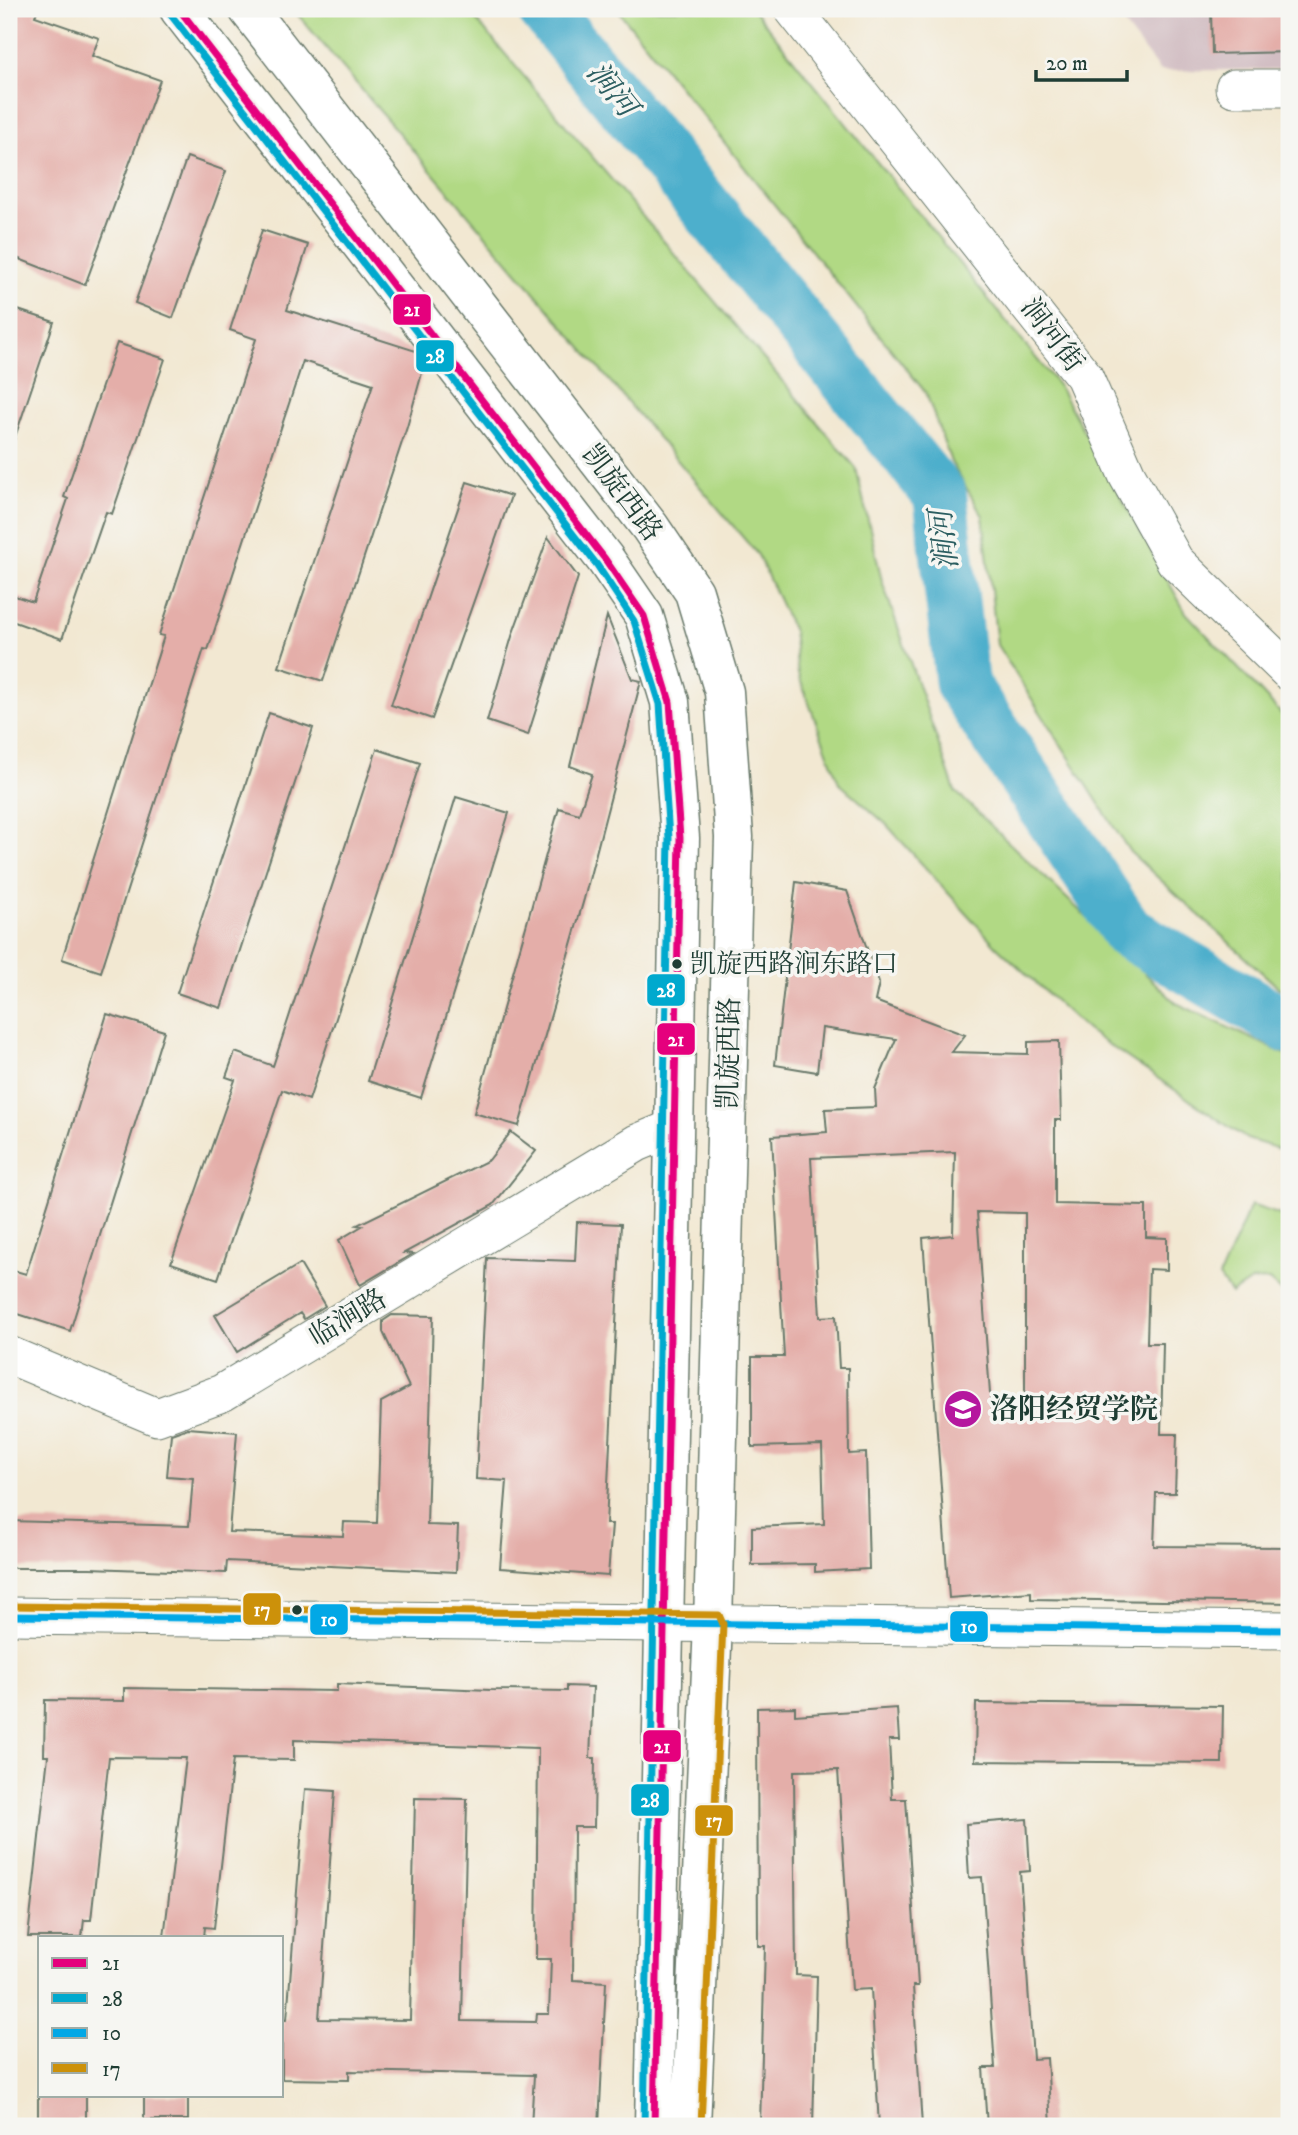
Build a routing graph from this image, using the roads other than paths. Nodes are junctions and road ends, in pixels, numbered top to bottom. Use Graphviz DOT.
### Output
graph roads {
  1 [pos="179,9"];
  2 [pos="248,9"];
  3 [pos="793,9"];
  4 [pos="1234,88"];
  5 [pos="1289,88"];
  6 [pos="1289,672"];
  7 [pos="673,1128"];
  8 [pos="9,1355"];
  9 [pos="9,1616"];
  10 [pos="1289,1630"];
  11 [pos="664,1633"];
  12 [pos="712,1633"];
  13 [pos="9,1634"];
  14 [pos="1289,1647"];
  15 [pos="654,2126"];
  16 [pos="691,2126"];
  1 -- 7 [label="main road, 凯旋西路"];
  2 -- 12 [label="main road, 凯旋西路"];
  3 -- 6 [label="street, 涧河街"];
  4 -- 5 [label="street"];
  7 -- 8 [label="street, 临涧路"];
  7 -- 11 [label="main road, 凯旋西路"];
  9 -- 11 [label="street"];
  10 -- 12 [label="street"];
  11 -- 12 [label="street"];
  11 -- 13 [label="street"];
  11 -- 15 [label="main road, 凯旋西路"];
  12 -- 14 [label="street"];
  12 -- 16 [label="main road, 凯旋西路"];
}
